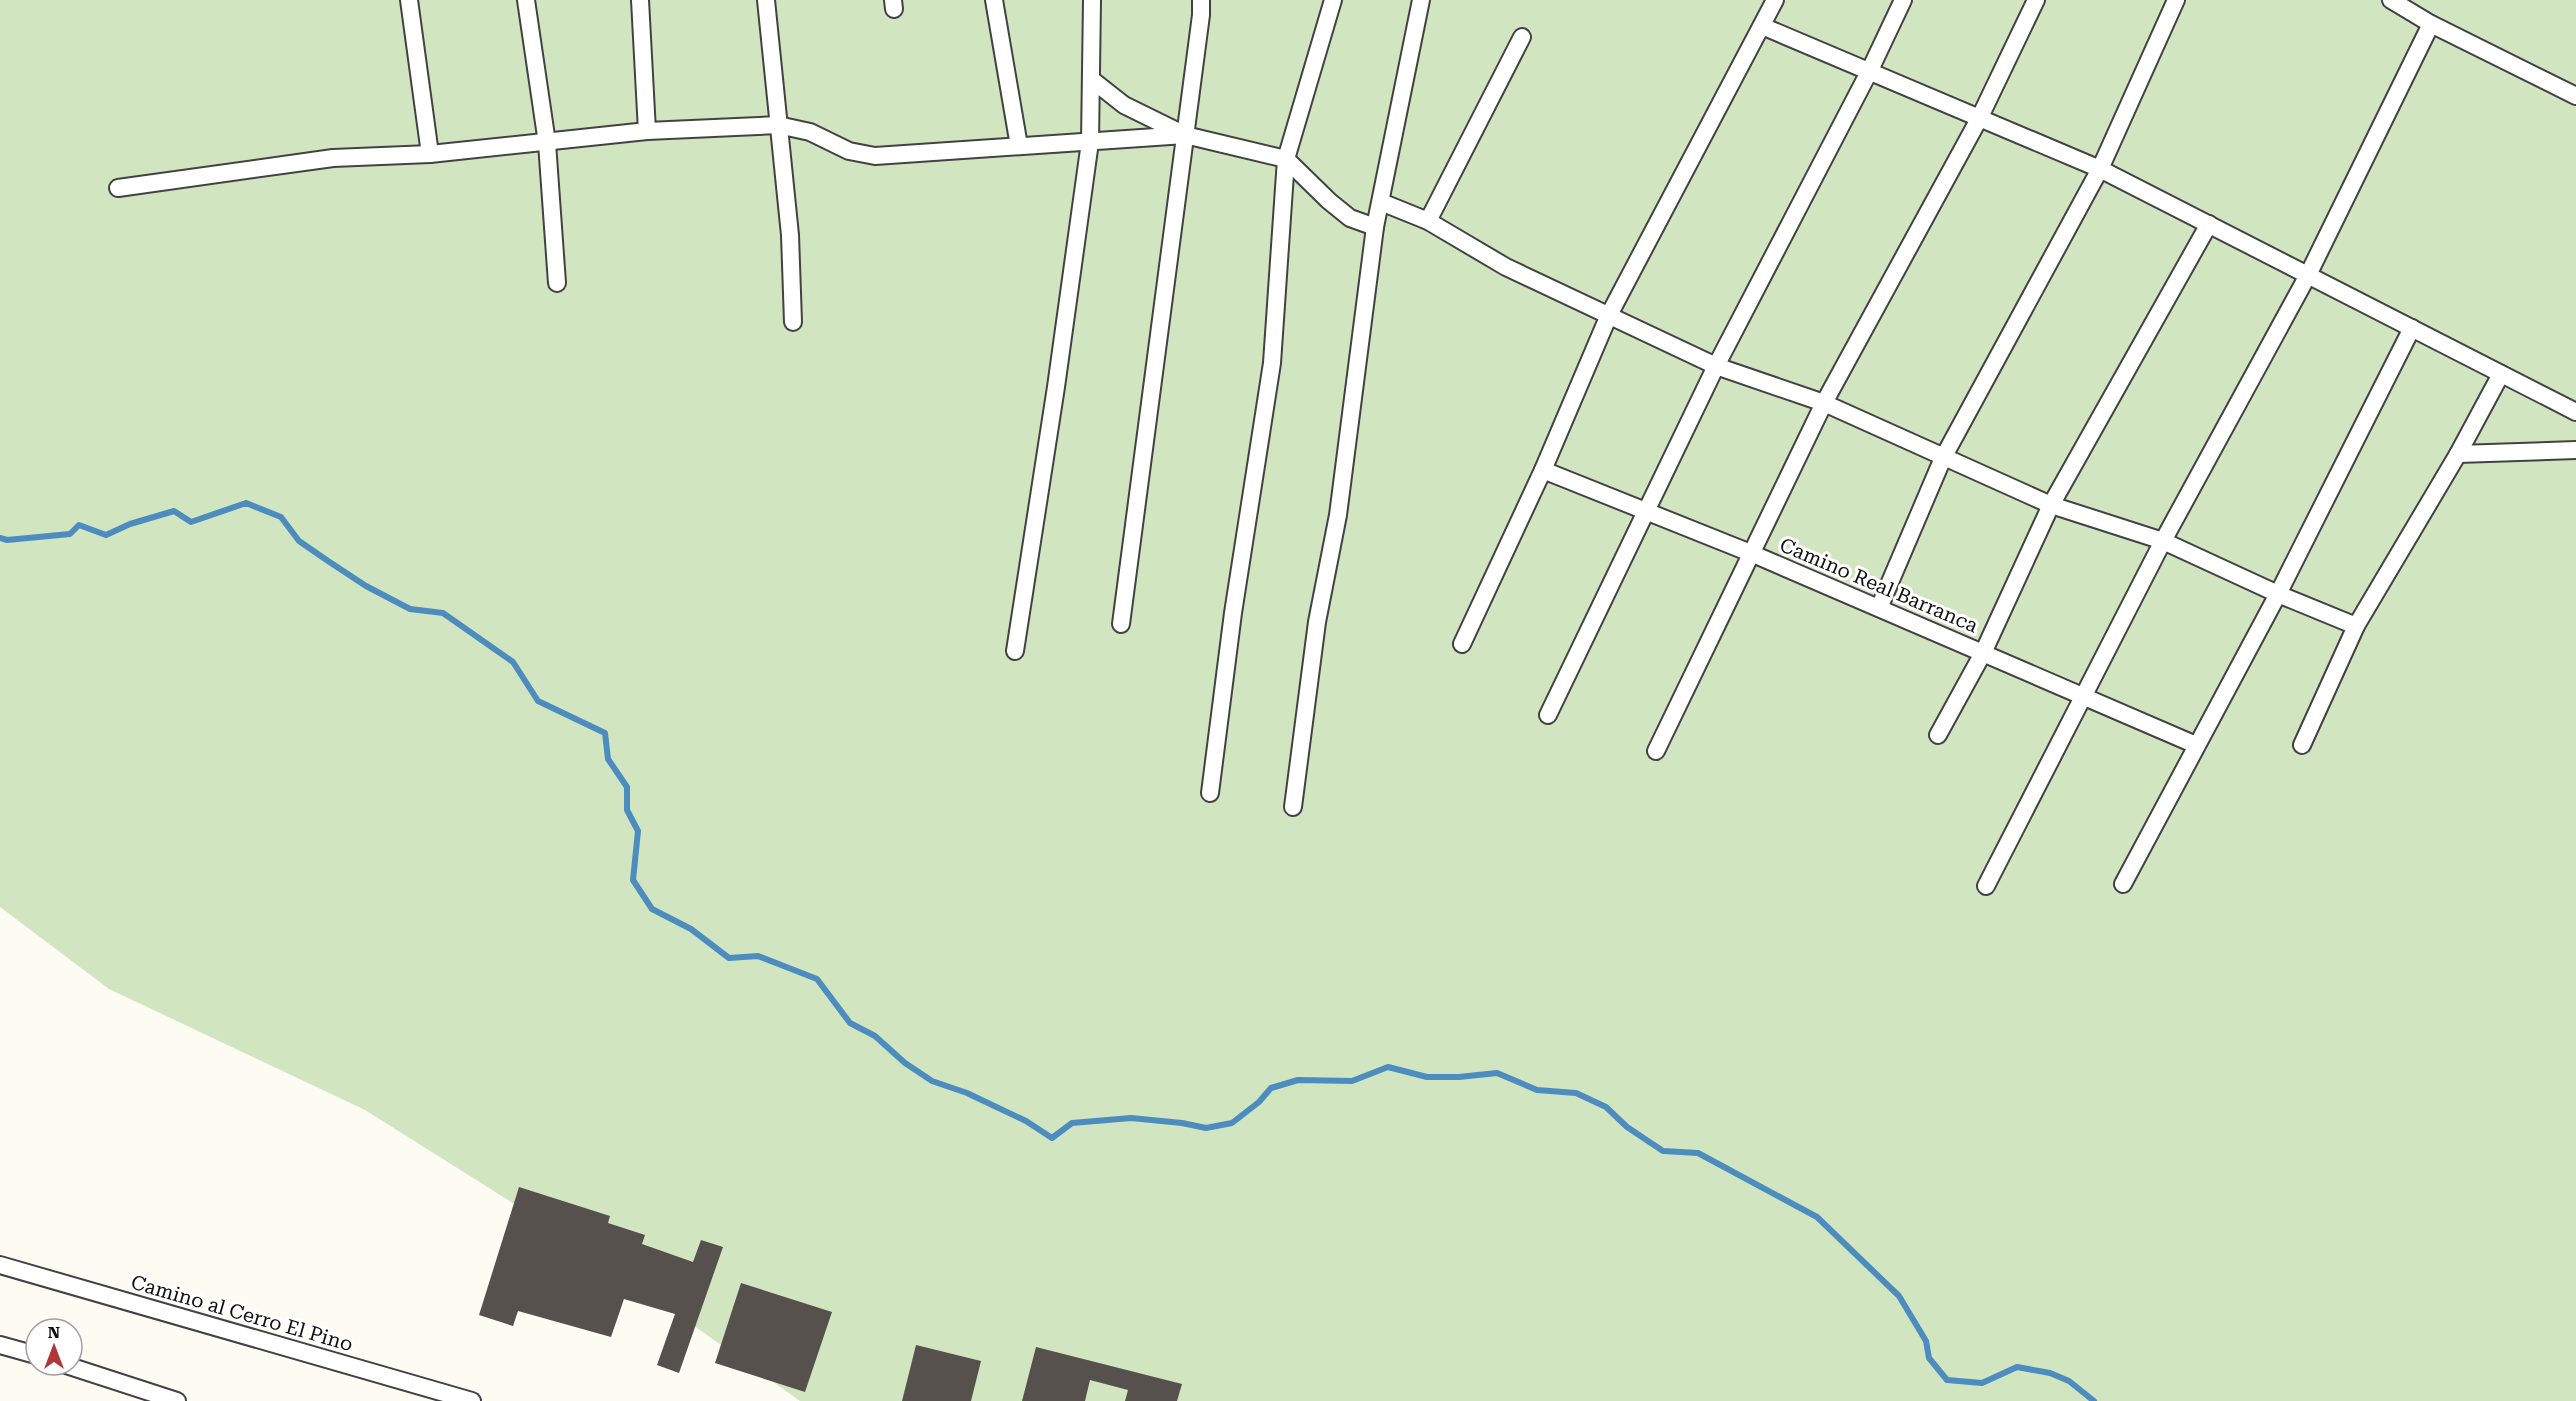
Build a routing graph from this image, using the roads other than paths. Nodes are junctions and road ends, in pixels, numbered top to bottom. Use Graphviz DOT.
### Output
graph roads {
  1 [pos="409,0"];
  2 [pos="526,0"];
  3 [pos="640,0"];
  4 [pos="766,0"];
  5 [pos="994,0"];
  6 [pos="1092,0"];
  7 [pos="1201,0"];
  8 [pos="1333,0"];
  9 [pos="1421,0"];
  10 [pos="1774,0"];
  11 [pos="1903,0"];
  12 [pos="2036,0"];
  13 [pos="2176,0"];
  14 [pos="2391,0"];
  15 [pos="2431,24"];
  16 [pos="1762,26"];
  17 [pos="1522,37"];
  18 [pos="1869,72"];
  19 [pos="1091,79"];
  20 [pos="2576,96"];
  21 [pos="1979,119"];
  22 [pos="778,125"];
  23 [pos="647,131"];
  24 [pos="1185,135"];
  25 [pos="1090,142"];
  26 [pos="547,143"];
  27 [pos="1019,146"];
  28 [pos="430,154"];
  29 [pos="1286,159"];
  30 [pos="2100,169"];
  31 [pos="118,188"];
  32 [pos="1381,202"];
  33 [pos="1428,221"];
  34 [pos="2209,224"];
  35 [pos="1375,227"];
  36 [pos="2308,275"];
  37 [pos="557,283"];
  38 [pos="1609,315"];
  39 [pos="793,322"];
  40 [pos="2412,328"];
  41 [pos="1716,366"];
  42 [pos="2501,374"];
  43 [pos="1824,403"];
  44 [pos="2576,412"];
  45 [pos="2576,450"];
  46 [pos="2458,454"];
  47 [pos="1942,458"];
  48 [pos="1543,470"];
  49 [pos="2051,505"];
  50 [pos="1645,511"];
  51 [pos="2163,541"];
  52 [pos="1753,554"];
  53 [pos="2278,594"];
  54 [pos="1879,608"];
  55 [pos="1121,624"];
  56 [pos="2356,626"];
  57 [pos="1462,645"];
  58 [pos="1015,651"];
  59 [pos="1983,653"];
  60 [pos="2084,696"];
  61 [pos="1548,715"];
  62 [pos="1938,735"];
  63 [pos="2196,745"];
  64 [pos="2302,745"];
  65 [pos="1656,751"];
  66 [pos="1210,794"];
  67 [pos="1293,807"];
  68 [pos="2123,884"];
  69 [pos="1986,886"];
  70 [pos="0,1265"];
  71 [pos="0,1345"];
  72 [pos="24,1352"];
  73 [pos="84,1371"];
  74 [pos="177,1401"];
  75 [pos="472,1401"];
  1 -- 28 [label="street"];
  2 -- 26 [label="street"];
  3 -- 23 [label="street"];
  4 -- 22 [label="street"];
  5 -- 27 [label="street"];
  6 -- 19 [label="street"];
  7 -- 24 [label="street"];
  8 -- 29 [label="street"];
  9 -- 32 [label="street"];
  10 -- 16 [label="street"];
  11 -- 18 [label="street"];
  12 -- 21 [label="street"];
  13 -- 30 [label="street"];
  14 -- 15 [label="street"];
  15 -- 20 [label="street"];
  15 -- 36 [label="street"];
  16 -- 18 [label="street"];
  16 -- 38 [label="street"];
  17 -- 33 [label="street"];
  18 -- 21 [label="street"];
  18 -- 41 [label="street"];
  19 -- 24 [label="street"];
  19 -- 25 [label="street"];
  21 -- 30 [label="street"];
  21 -- 43 [label="street"];
  22 -- 23 [label="street"];
  22 -- 27 [label="street"];
  22 -- 39 [label="street"];
  23 -- 26 [label="street"];
  24 -- 25 [label="street"];
  24 -- 29 [label="street"];
  24 -- 55 [label="street"];
  25 -- 27 [label="street"];
  25 -- 58 [label="street"];
  26 -- 28 [label="street"];
  26 -- 37 [label="street"];
  28 -- 31 [label="street"];
  29 -- 35 [label="street"];
  29 -- 66 [label="street"];
  30 -- 34 [label="street"];
  30 -- 47 [label="street"];
  32 -- 33 [label="street"];
  32 -- 35 [label="street"];
  33 -- 38 [label="street"];
  34 -- 36 [label="street"];
  34 -- 49 [label="street"];
  35 -- 67 [label="street"];
  36 -- 40 [label="street"];
  36 -- 51 [label="street"];
  38 -- 41 [label="street"];
  38 -- 48 [label="street"];
  40 -- 42 [label="street"];
  40 -- 53 [label="street"];
  41 -- 43 [label="street"];
  41 -- 50 [label="street"];
  42 -- 44 [label="street"];
  42 -- 46 [label="street"];
  43 -- 47 [label="street"];
  43 -- 52 [label="street"];
  45 -- 46 [label="street"];
  46 -- 56 [label="street"];
  47 -- 49 [label="street"];
  47 -- 54 [label="street"];
  48 -- 50 [label="street, Camino Real Barranca"];
  48 -- 57 [label="street"];
  49 -- 51 [label="street"];
  49 -- 59 [label="street"];
  50 -- 52 [label="street, Camino Real Barranca"];
  50 -- 61 [label="street"];
  51 -- 53 [label="street"];
  51 -- 60 [label="street"];
  52 -- 54 [label="street, Camino Real Barranca"];
  52 -- 65 [label="street"];
  53 -- 56 [label="street"];
  53 -- 63 [label="street"];
  54 -- 59 [label="street, Camino Real Barranca"];
  56 -- 64 [label="street"];
  59 -- 60 [label="street, Camino Real Barranca"];
  59 -- 62 [label="street"];
  60 -- 63 [label="street, Camino Real Barranca"];
  60 -- 69 [label="street"];
  63 -- 68 [label="street"];
  70 -- 75 [label="street, Camino al Cerro El Pino"];
  71 -- 72 [label="street"];
  73 -- 74 [label="street"];
}
